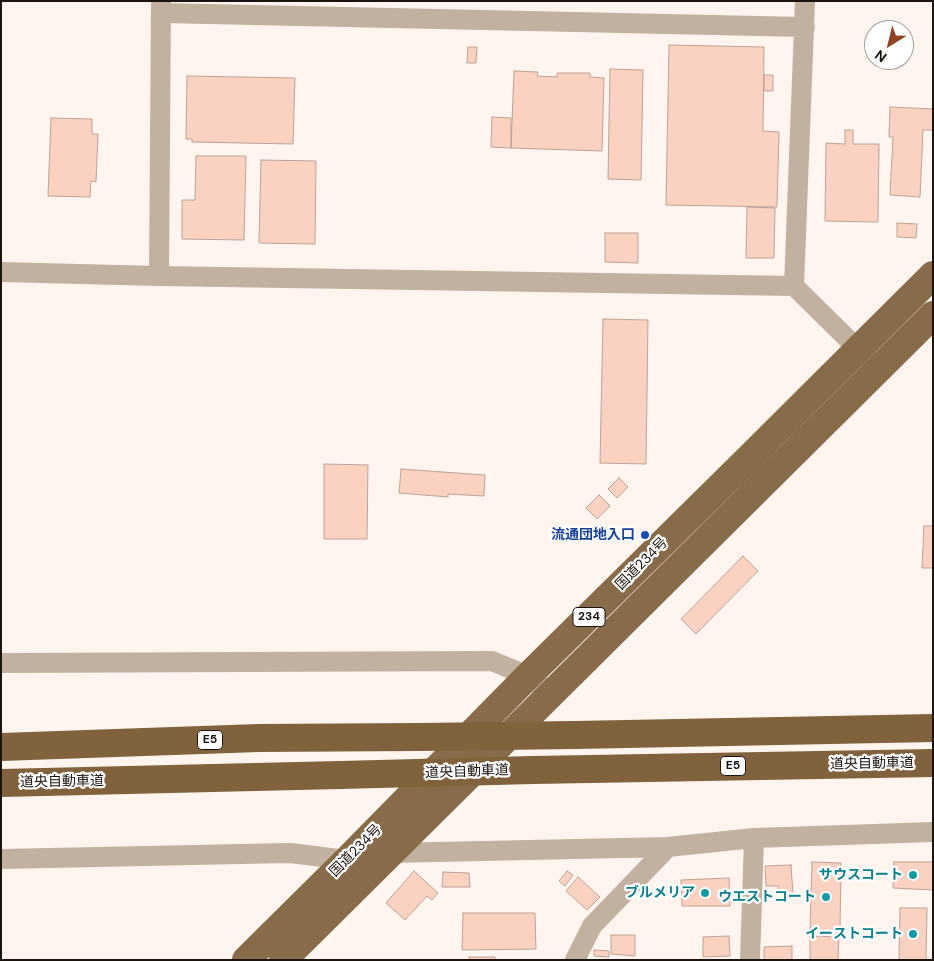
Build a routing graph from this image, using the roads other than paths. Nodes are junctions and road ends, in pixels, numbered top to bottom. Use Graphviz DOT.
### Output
graph roads {
  1 [pos="805,1"];
  2 [pos="161,7"];
  3 [pos="805,27"];
  4 [pos="1,272"];
  5 [pos="933,275"];
  6 [pos="159,276"];
  7 [pos="794,286"];
  8 [pos="933,314"];
  9 [pos="859,349"];
  10 [pos="877,369"];
  11 [pos="1,663"];
  12 [pos="528,676"];
  13 [pos="551,694"];
  14 [pos="933,728"];
  15 [pos="1,735"];
  16 [pos="259,738"];
  17 [pos="1,746"];
  18 [pos="933,762"];
  19 [pos="1,783"];
  20 [pos="933,832"];
  21 [pos="754,838"];
  22 [pos="668,847"];
  23 [pos="390,853"];
  24 [pos="1,859"];
  25 [pos="347,860"];
  26 [pos="246,960"];
  27 [pos="283,960"];
  28 [pos="575,960"];
  29 [pos="750,960"];
  1 -- 3 [label="street"];
  2 -- 3 [label="street"];
  2 -- 6 [label="street"];
  3 -- 7 [label="street"];
  4 -- 6 [label="street"];
  5 -- 9 [label="highway, 国道234号 / 234"];
  6 -- 7 [label="street"];
  7 -- 9 [label="street"];
  8 -- 10 [label="highway, 国道234号 / 234"];
  9 -- 10 [label="street"];
  9 -- 12 [label="highway, 国道234号 / 234"];
  10 -- 13 [label="highway, 国道234号 / 234"];
  11 -- 12 [label="street"];
  12 -- 13 [label="street"];
  12 -- 25 [label="highway, 国道234号 / 234"];
  13 -- 23 [label="highway, 国道234号 / 234"];
  14 -- 16 [label="highway, E5, bridge"];
  15 -- 16 [label="highway"];
  16 -- 17 [label="highway, E5"];
  18 -- 19 [label="highway, 道央自動車道 / E5, bridge"];
  20 -- 21 [label="street"];
  21 -- 22 [label="street"];
  21 -- 29 [label="street"];
  22 -- 23 [label="street"];
  22 -- 28 [label="street"];
  23 -- 25 [label="street"];
  23 -- 27 [label="highway, 国道234号 / 234"];
  24 -- 25 [label="street"];
  25 -- 26 [label="highway, 国道234号 / 234"];
}
